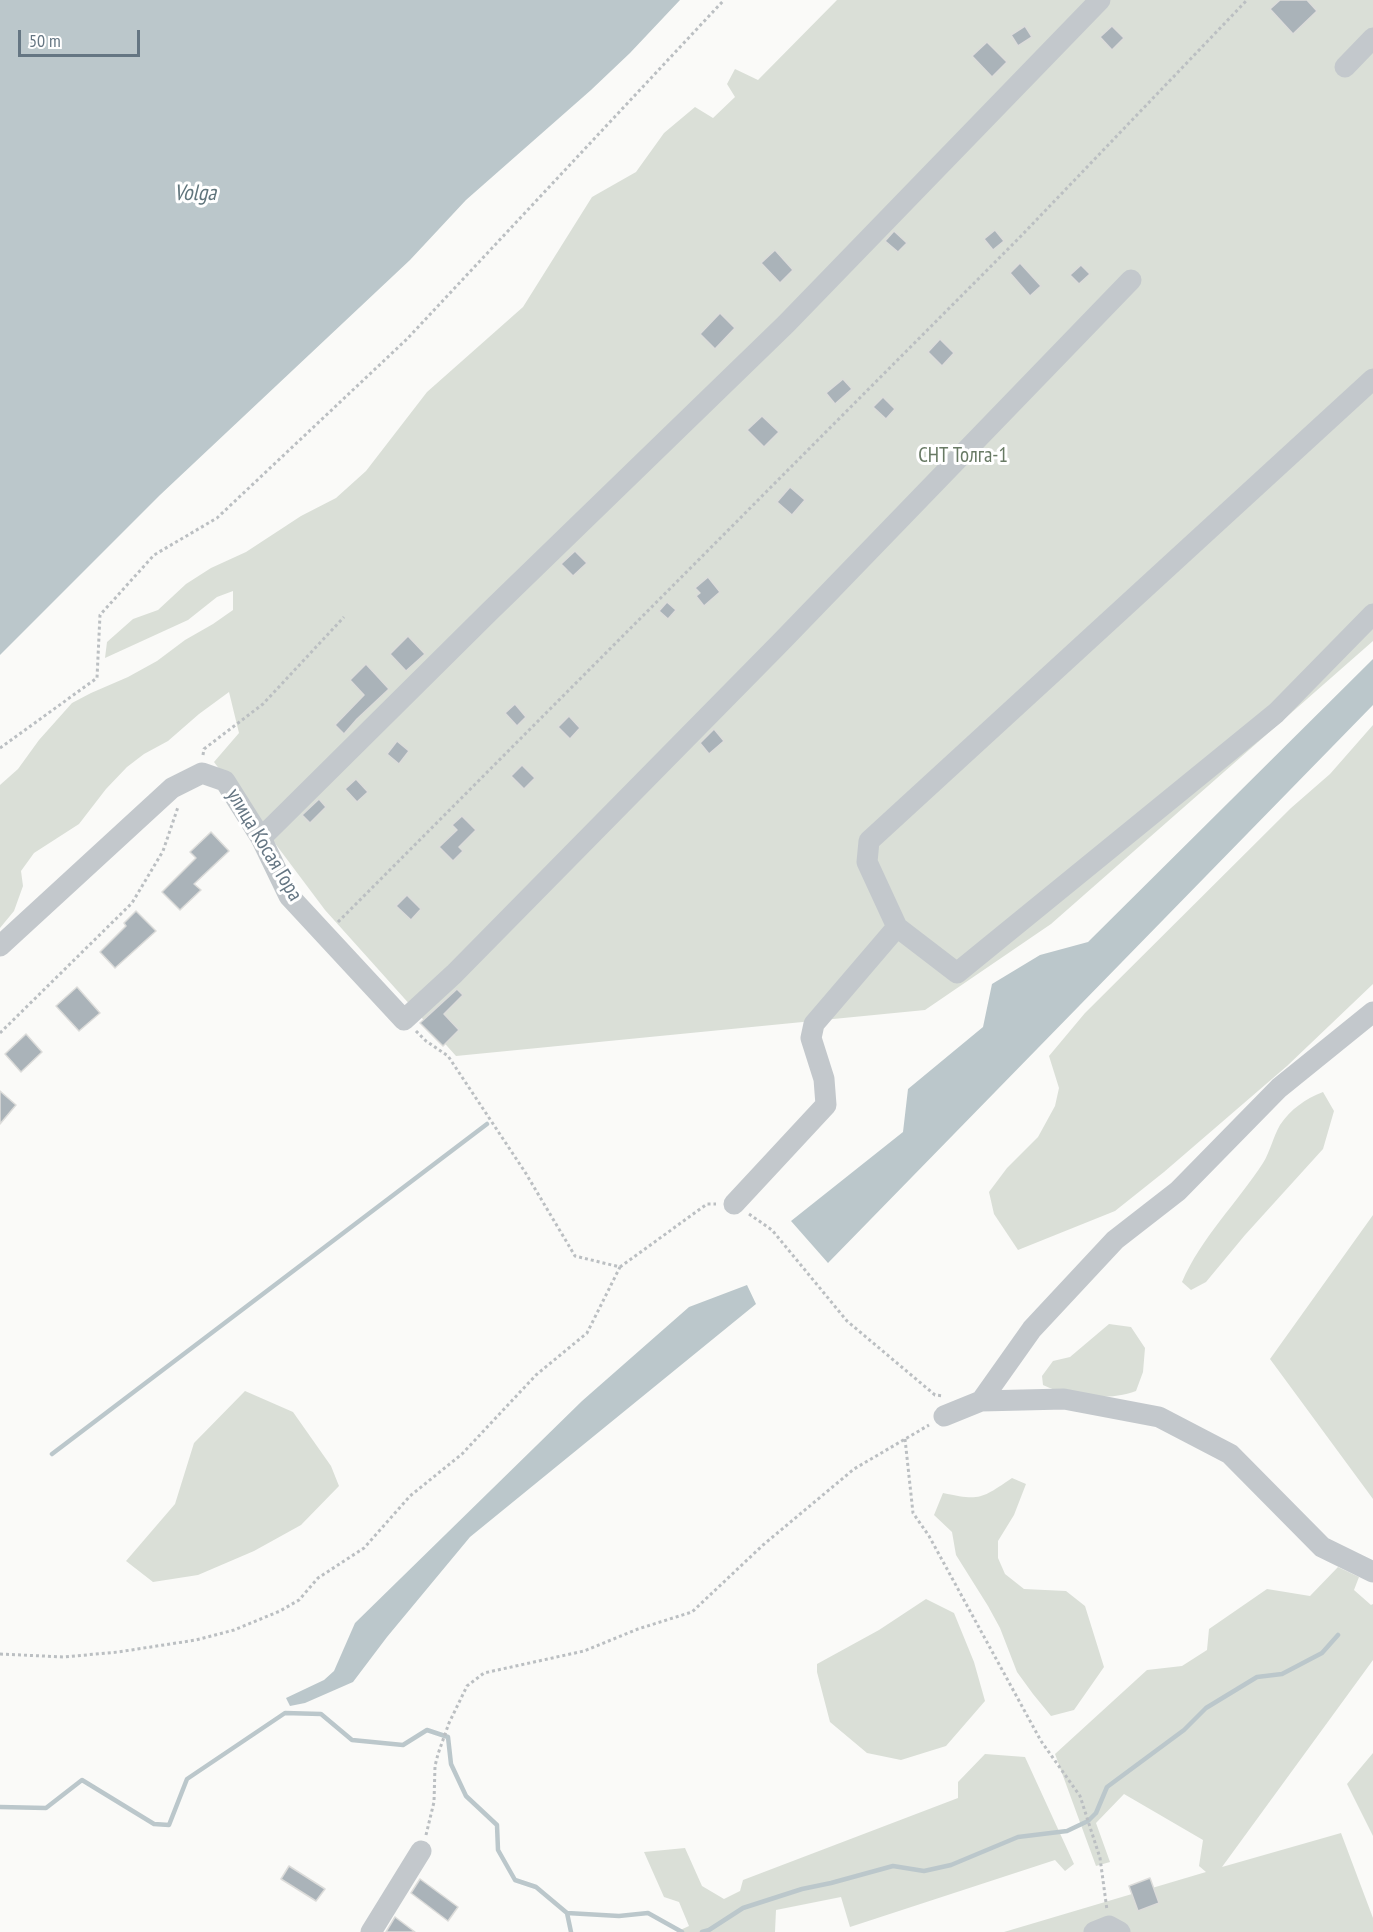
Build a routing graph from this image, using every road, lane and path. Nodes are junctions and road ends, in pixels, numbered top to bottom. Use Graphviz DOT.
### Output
graph roads {
  1 [pos="724,0"];
  2 [pos="1100,0"];
  3 [pos="1247,0"];
  4 [pos="1373,39"];
  5 [pos="1344,68"];
  6 [pos="1131,280"];
  7 [pos="1373,379"];
  8 [pos="1373,614"];
  9 [pos="344,617"];
  10 [pos="0,748"];
  11 [pos="194,777"];
  12 [pos="261,838"];
  13 [pos="897,927"];
  14 [pos="326,933"];
  15 [pos="0,946"];
  16 [pos="1373,1012"];
  17 [pos="404,1020"];
  18 [pos="0,1033"];
  19 [pos="734,1204"];
  20 [pos="621,1267"];
  21 [pos="981,1401"];
  22 [pos="945,1406"];
  23 [pos="905,1439"];
  24 [pos="1373,1572"];
  25 [pos="0,1654"];
  26 [pos="421,1851"];
  27 [pos="1108,1930"];
  28 [pos="371,1932"];
  1 -- 10 [label="path"];
  2 -- 12 [label="street"];
  3 -- 14 [label="path"];
  4 -- 5 [label="street"];
  6 -- 17 [label="street"];
  7 -- 13 [label="street"];
  8 -- 13 [label="street"];
  9 -- 11 [label="path"];
  11 -- 12 [label="street, улица Косая Гора"];
  11 -- 15 [label="street"];
  11 -- 18 [label="path"];
  12 -- 14 [label="street, улица Косая Гора"];
  13 -- 19 [label="street"];
  14 -- 17 [label="street, улица Косая Гора"];
  16 -- 21 [label="street"];
  17 -- 20 [label="path"];
  19 -- 20 [label="path"];
  19 -- 22 [label="path"];
  20 -- 25 [label="path"];
  21 -- 22 [label="street"];
  21 -- 24 [label="street"];
  22 -- 23 [label="path"];
  23 -- 26 [label="path"];
  23 -- 27 [label="path"];
  26 -- 28 [label="street"];
}
